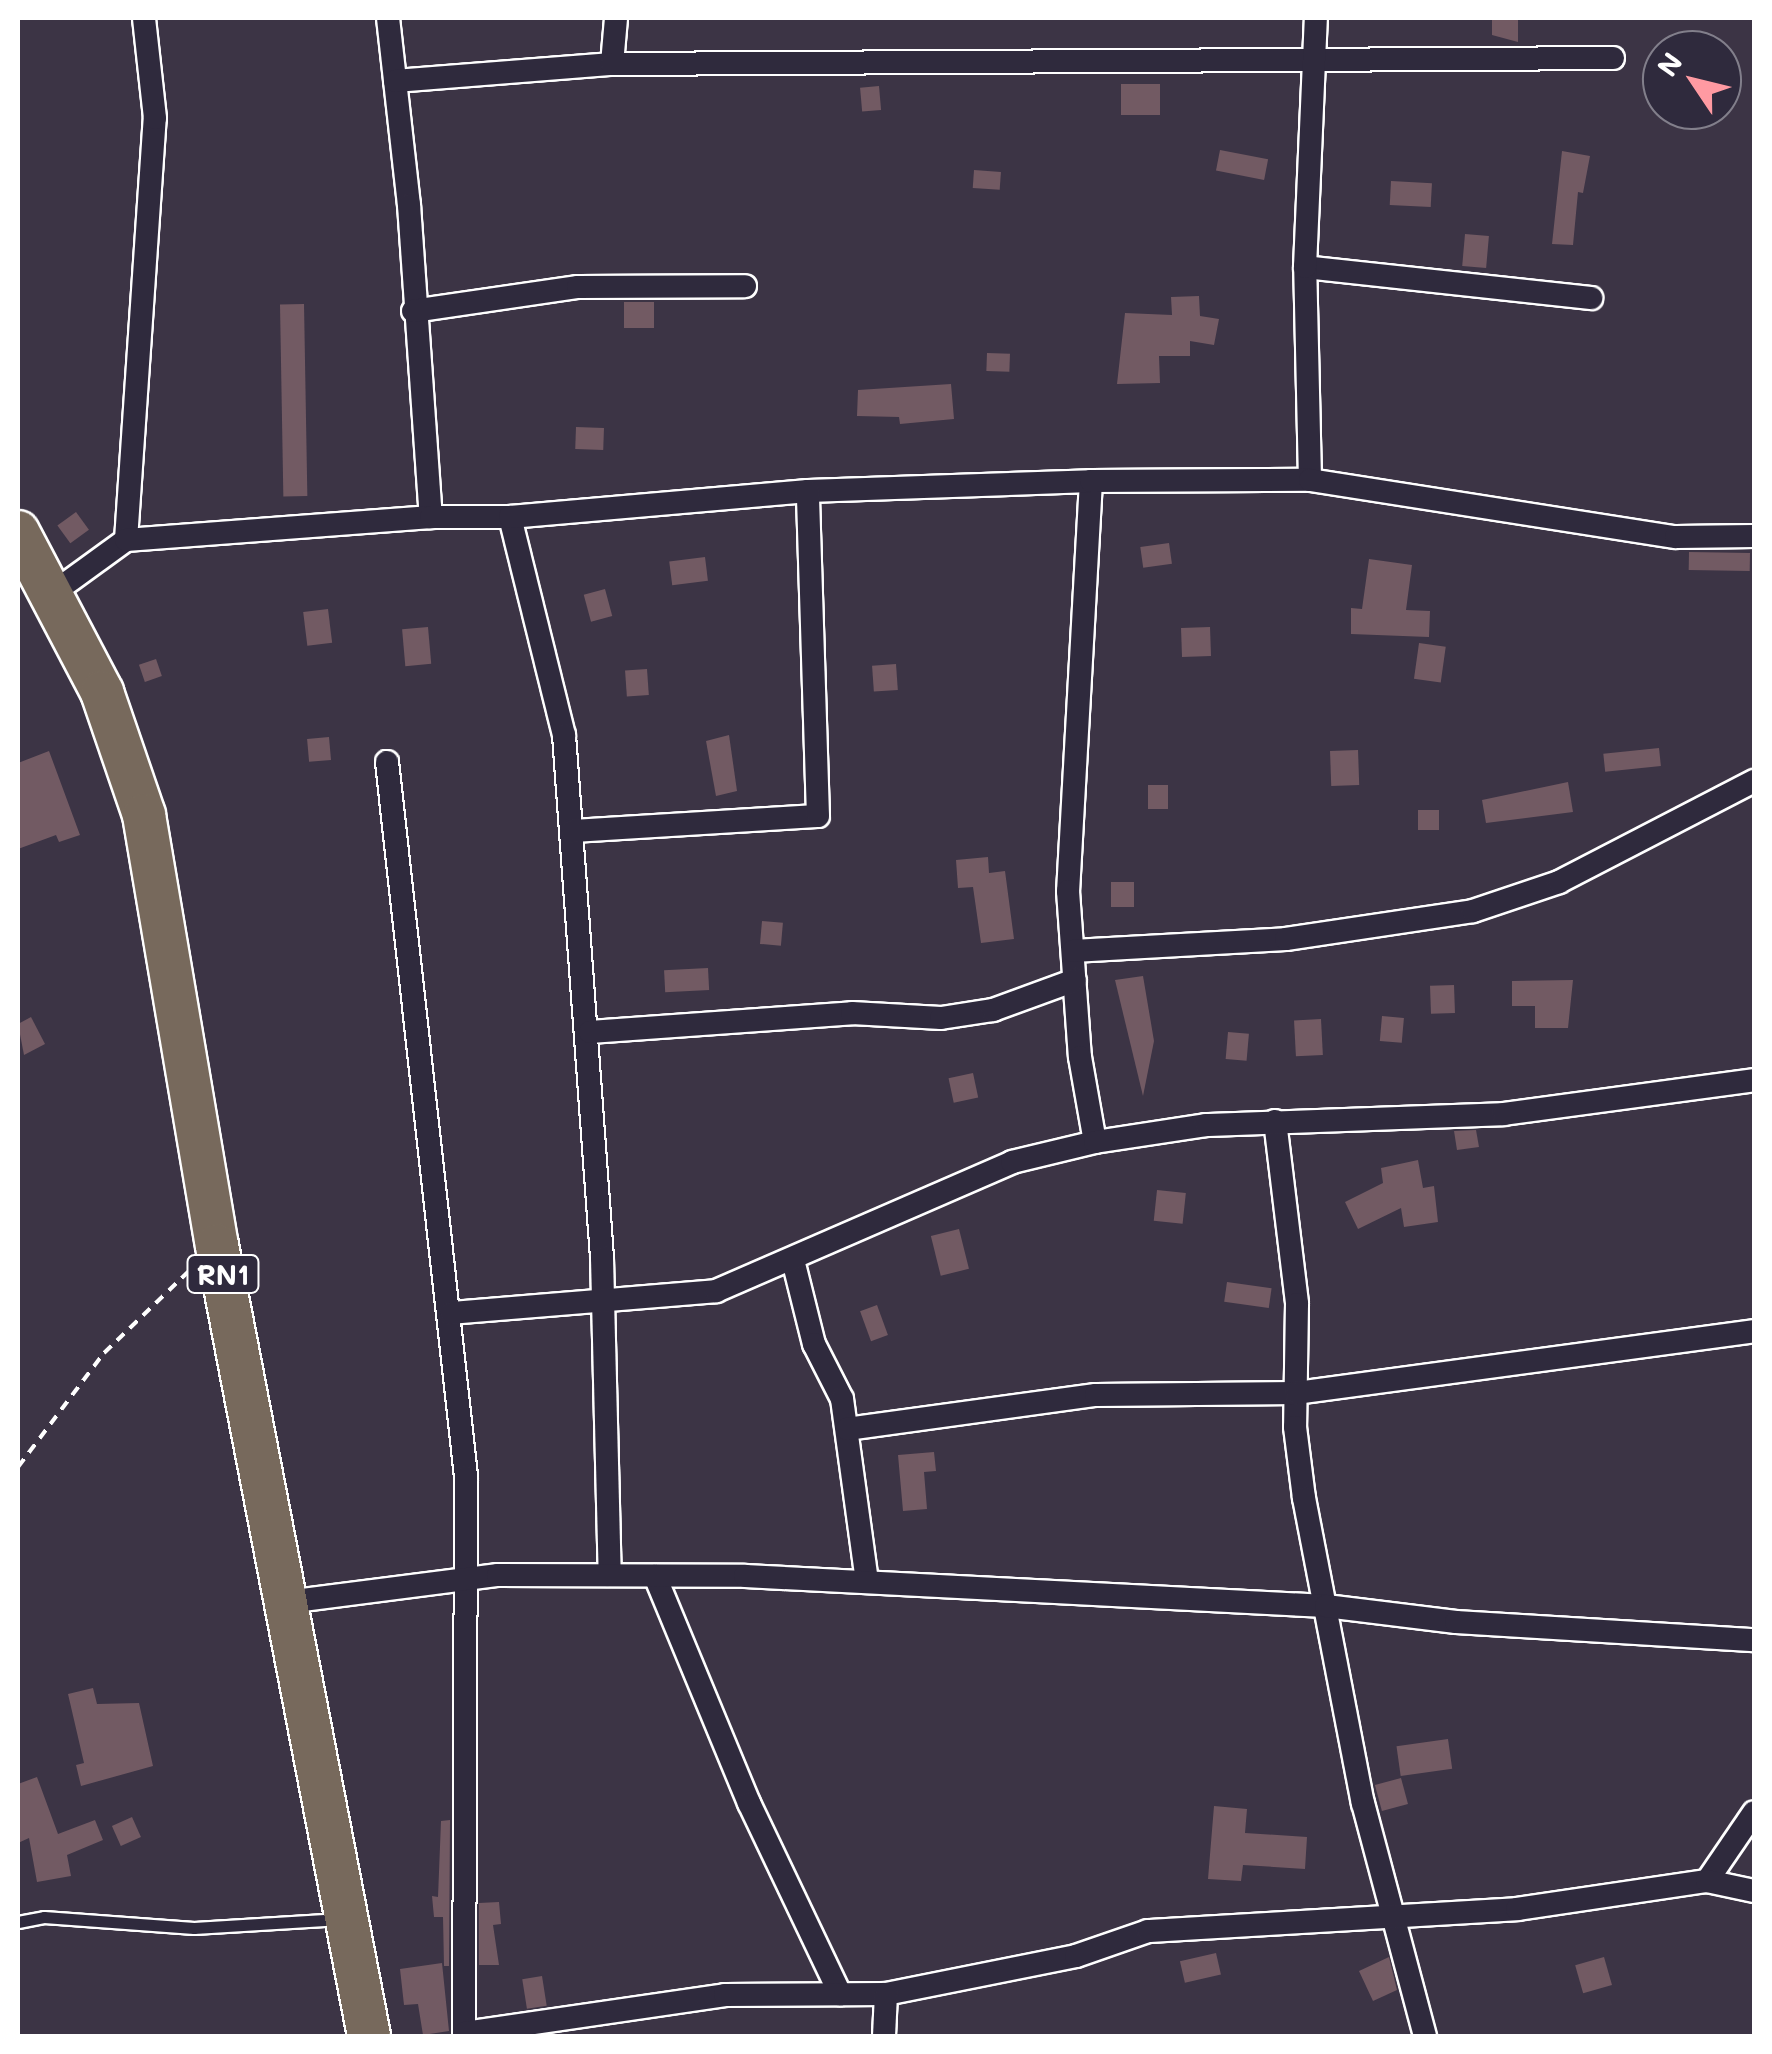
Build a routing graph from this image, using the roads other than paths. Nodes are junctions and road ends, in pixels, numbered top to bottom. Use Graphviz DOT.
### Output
graph roads {
  1 [pos="144,18"];
  2 [pos="388,18"];
  3 [pos="616,18"];
  4 [pos="1316,18"];
  5 [pos="1314,58"];
  6 [pos="1613,58"];
  7 [pos="612,64"];
  8 [pos="395,80"];
  9 [pos="1306,267"];
  10 [pos="746,286"];
  11 [pos="1591,298"];
  12 [pos="414,312"];
  13 [pos="1310,480"];
  14 [pos="1091,481"];
  15 [pos="808,491"];
  16 [pos="431,517"];
  17 [pos="510,518"];
  18 [pos="18,532"];
  19 [pos="1754,536"];
  20 [pos="126,540"];
  21 [pos="54,593"];
  22 [pos="387,762"];
  23 [pos="1754,781"];
  24 [pos="572,831"];
  25 [pos="1073,951"];
  26 [pos="1075,980"];
  27 [pos="590,1032"];
  28 [pos="1754,1080"];
  29 [pos="1275,1121"];
  30 [pos="1095,1142"];
  31 [pos="792,1260"];
  32 [pos="603,1302"];
  33 [pos="451,1313"];
  34 [pos="1754,1331"];
  35 [pos="1297,1392"];
  36 [pos="846,1429"];
  37 [pos="610,1576"];
  38 [pos="655,1576"];
  39 [pos="470,1579"];
  40 [pos="866,1581"];
  41 [pos="288,1602"];
  42 [pos="1326,1606"];
  43 [pos="1754,1640"];
  44 [pos="1754,1812"];
  45 [pos="1707,1880"];
  46 [pos="1754,1891"];
  47 [pos="1390,1915"];
  48 [pos="350,1919"];
  49 [pos="18,1922"];
  50 [pos="840,1994"];
  51 [pos="886,1994"];
  52 [pos="465,2034"];
  53 [pos="370,2036"];
  54 [pos="884,2036"];
  55 [pos="1426,2036"];
  1 -- 20 [label="street"];
  2 -- 8 [label="street"];
  3 -- 7 [label="street"];
  4 -- 5 [label="street"];
  5 -- 6 [label="street"];
  5 -- 7 [label="street"];
  5 -- 9 [label="street"];
  7 -- 8 [label="street"];
  8 -- 12 [label="street"];
  9 -- 11 [label="street"];
  9 -- 13 [label="street"];
  10 -- 12 [label="street"];
  12 -- 16 [label="street"];
  13 -- 14 [label="street"];
  13 -- 19 [label="street"];
  14 -- 15 [label="street"];
  14 -- 25 [label="street"];
  15 -- 17 [label="street"];
  15 -- 24 [label="street"];
  16 -- 17 [label="street"];
  16 -- 20 [label="street"];
  17 -- 24 [label="street"];
  18 -- 21 [label="highway, RN1"];
  20 -- 21 [label="street"];
  21 -- 41 [label="highway, RN1"];
  22 -- 33 [label="street"];
  23 -- 25 [label="street"];
  24 -- 27 [label="street"];
  25 -- 26 [label="street"];
  26 -- 27 [label="street"];
  26 -- 30 [label="street"];
  27 -- 32 [label="street"];
  28 -- 29 [label="street"];
  29 -- 30 [label="street"];
  29 -- 35 [label="street"];
  30 -- 31 [label="street"];
  31 -- 32 [label="street"];
  31 -- 36 [label="street"];
  32 -- 33 [label="street"];
  32 -- 37 [label="street"];
  33 -- 39 [label="street"];
  34 -- 35 [label="street"];
  35 -- 36 [label="street"];
  35 -- 42 [label="street"];
  36 -- 40 [label="street"];
  37 -- 38 [label="street"];
  37 -- 39 [label="street"];
  38 -- 40 [label="street"];
  38 -- 50 [label="street"];
  39 -- 41 [label="street"];
  39 -- 52 [label="street"];
  40 -- 42 [label="street"];
  41 -- 48 [label="highway, RN1"];
  42 -- 43 [label="street"];
  42 -- 47 [label="street"];
  44 -- 45 [label="street"];
  45 -- 46 [label="street"];
  45 -- 47 [label="street"];
  47 -- 51 [label="street"];
  47 -- 55 [label="street"];
  48 -- 49 [label="lane"];
  48 -- 53 [label="highway, RN1"];
  50 -- 51 [label="street"];
  50 -- 52 [label="street"];
  51 -- 54 [label="street"];
}
